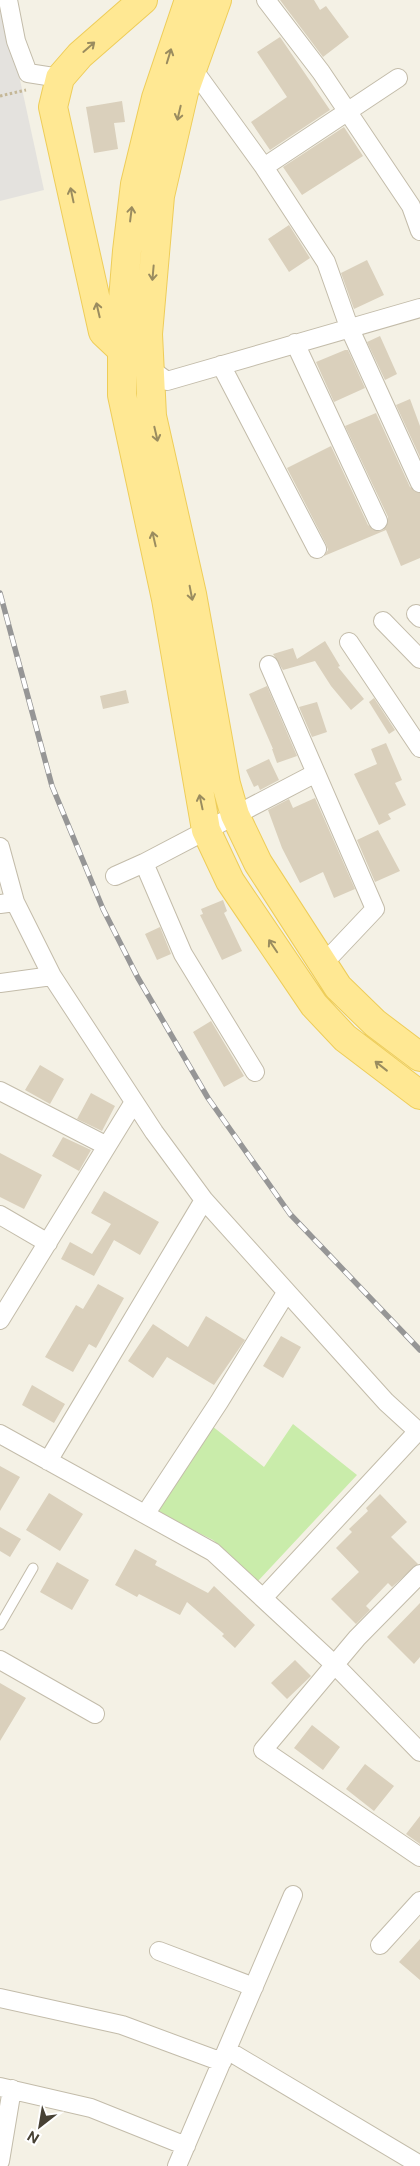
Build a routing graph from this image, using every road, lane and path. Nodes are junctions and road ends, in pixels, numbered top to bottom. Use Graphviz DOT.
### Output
graph roads {
  1 [pos="8,0"];
  2 [pos="143,0"];
  3 [pos="189,0"];
  4 [pos="217,0"];
  5 [pos="266,0"];
  6 [pos="193,69"];
  7 [pos="60,78"];
  8 [pos="398,78"];
  9 [pos="346,111"];
  10 [pos="264,167"];
  11 [pos="420,231"];
  12 [pos="420,308"];
  13 [pos="349,327"];
  14 [pos="295,343"];
  15 [pos="122,350"];
  16 [pos="221,366"];
  17 [pos="149,368"];
  18 [pos="420,483"];
  19 [pos="378,520"];
  20 [pos="318,549"];
  21 [pos="382,621"];
  22 [pos="349,642"];
  23 [pos="420,660"];
  24 [pos="270,665"];
  25 [pos="420,748"];
  26 [pos="316,772"];
  27 [pos="235,815"];
  28 [pos="206,830"];
  29 [pos="0,847"];
  30 [pos="144,863"];
  31 [pos="115,876"];
  32 [pos="8,903"];
  33 [pos="322,964"];
  34 [pos="52,976"];
  35 [pos="0,983"];
  36 [pos="420,1057"];
  37 [pos="255,1072"];
  38 [pos="0,1091"];
  39 [pos="420,1095"];
  40 [pos="134,1102"];
  41 [pos="107,1146"];
  42 [pos="204,1200"];
  43 [pos="0,1215"];
  44 [pos="48,1242"];
  45 [pos="286,1293"];
  46 [pos="0,1320"];
  47 [pos="419,1432"];
  48 [pos="0,1434"];
  49 [pos="48,1461"];
  50 [pos="146,1513"];
  51 [pos="33,1568"];
  52 [pos="420,1574"];
  53 [pos="263,1598"];
  54 [pos="0,1625"];
  55 [pos="0,1660"];
  56 [pos="336,1666"];
  57 [pos="95,1714"];
  58 [pos="417,1742"];
  59 [pos="420,1857"];
  60 [pos="293,1895"];
  61 [pos="420,1901"];
  62 [pos="380,1945"];
  63 [pos="159,1951"];
  64 [pos="254,1988"];
  65 [pos="0,1998"];
  66 [pos="224,2056"];
  67 [pos="6,2088"];
  68 [pos="186,2146"];
  69 [pos="0,2160"];
  70 [pos="420,2165"];
  71 [pos="177,2166"];
  1 -- 7 [label="street"];
  7 -- 2 [label="main road, one-way"];
  15 -- 3 [label="main road, one-way"];
  4 -- 6 [label="main road"];
  5 -- 9 [label="street"];
  6 -- 10 [label="street"];
  6 -- 17 [label="main road, one-way"];
  15 -- 7 [label="main road, one-way"];
  8 -- 9 [label="street"];
  9 -- 10 [label="street"];
  9 -- 11 [label="street"];
  10 -- 13 [label="street"];
  12 -- 13 [label="street"];
  13 -- 14 [label="street"];
  13 -- 18 [label="street"];
  14 -- 16 [label="street"];
  14 -- 19 [label="street"];
  15 -- 17 [label="street"];
  28 -- 15 [label="main road, one-way"];
  16 -- 17 [label="street"];
  16 -- 20 [label="street"];
  17 -- 27 [label="main road, one-way"];
  21 -- 23 [label="street"];
  22 -- 25 [label="street"];
  24 -- 26 [label="street"];
  26 -- 27 [label="street"];
  26 -- 33 [label="street"];
  27 -- 28 [label="street"];
  27 -- 33 [label="main road"];
  28 -- 30 [label="street"];
  39 -- 28 [label="main road, one-way"];
  29 -- 32 [label="street"];
  30 -- 31 [label="street"];
  30 -- 37 [label="street"];
  32 -- 34 [label="street"];
  33 -- 36 [label="main road"];
  34 -- 35 [label="street"];
  34 -- 40 [label="street"];
  38 -- 41 [label="street"];
  40 -- 41 [label="street"];
  40 -- 42 [label="street"];
  41 -- 44 [label="street"];
  42 -- 45 [label="street"];
  42 -- 49 [label="street"];
  43 -- 44 [label="street"];
  44 -- 46 [label="street"];
  45 -- 47 [label="street"];
  45 -- 50 [label="street"];
  47 -- 53 [label="street"];
  48 -- 49 [label="street"];
  49 -- 50 [label="street"];
  50 -- 53 [label="street"];
  51 -- 54 [label="lane"];
  52 -- 56 [label="street"];
  53 -- 56 [label="street"];
  55 -- 57 [label="street"];
  56 -- 58 [label="street"];
  56 -- 59 [label="street"];
  60 -- 64 [label="street"];
  61 -- 62 [label="street"];
  63 -- 64 [label="street"];
  64 -- 66 [label="street"];
  65 -- 66 [label="street"];
  66 -- 68 [label="street"];
  66 -- 70 [label="street"];
  67 -- 68 [label="street"];
  67 -- 69 [label="street"];
  68 -- 71 [label="street"];
}
